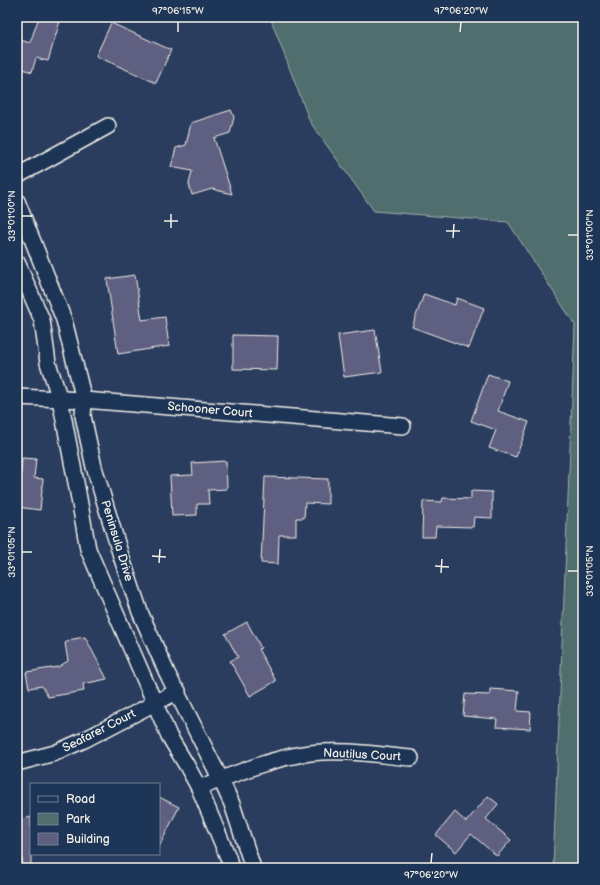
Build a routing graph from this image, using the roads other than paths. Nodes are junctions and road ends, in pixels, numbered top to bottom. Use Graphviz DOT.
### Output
graph roads {
  1 [pos="108,126"];
  2 [pos="17,176"];
  3 [pos="17,201"];
  4 [pos="17,262"];
  5 [pos="17,397"];
  6 [pos="60,399"];
  7 [pos="84,400"];
  8 [pos="403,426"];
  9 [pos="178,691"];
  10 [pos="155,702"];
  11 [pos="412,758"];
  12 [pos="17,763"];
  13 [pos="221,780"];
  14 [pos="199,788"];
  15 [pos="231,868"];
  16 [pos="253,868"];
  1 -- 2 [label="street"];
  3 -- 7 [label="street, Peninsula Drive"];
  4 -- 6 [label="street, Peninsula Drive"];
  5 -- 6 [label="street, Schooner Court"];
  6 -- 7 [label="street, Schooner Court"];
  6 -- 10 [label="street, Peninsula Drive"];
  7 -- 8 [label="street, Schooner Court"];
  7 -- 9 [label="street, Peninsula Drive"];
  9 -- 10 [label="street, Seafarer Court"];
  9 -- 13 [label="street, Peninsula Drive"];
  10 -- 12 [label="street, Seafarer Court"];
  10 -- 14 [label="street, Peninsula Drive"];
  11 -- 13 [label="street, Nautilus Court"];
  13 -- 14 [label="street, Nautilus Court"];
  13 -- 16 [label="street, Peninsula Drive"];
  14 -- 15 [label="street, Peninsula Drive"];
}
